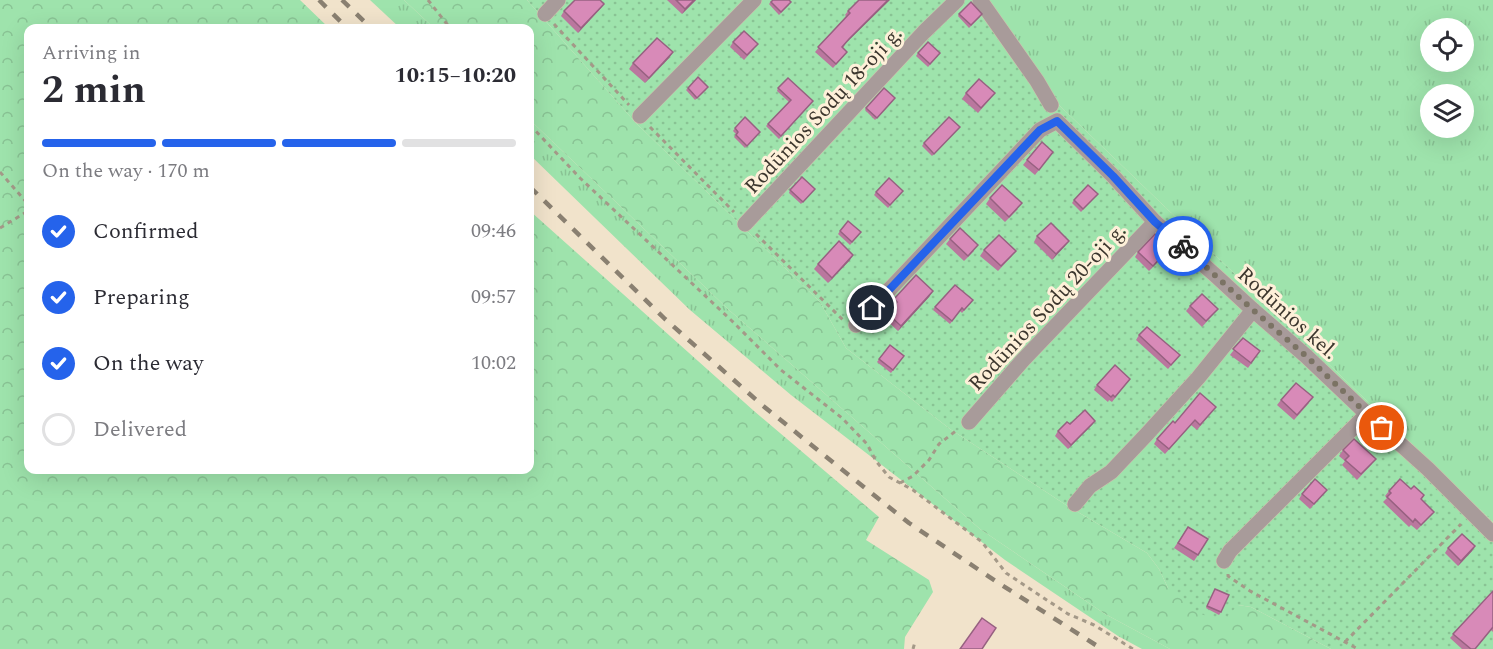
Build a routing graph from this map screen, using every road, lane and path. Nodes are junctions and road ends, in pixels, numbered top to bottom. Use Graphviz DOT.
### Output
graph roads {
  1 [pos="428,0"];
  2 [pos="558,0"];
  3 [pos="754,0"];
  4 [pos="957,0"];
  5 [pos="980,0"];
  6 [pos="545,14"];
  7 [pos="447,24"];
  8 [pos="1051,105"];
  9 [pos="640,116"];
  10 [pos="534,129"];
  11 [pos="0,172"];
  12 [pos="24,199"];
  13 [pos="24,213"];
  14 [pos="1155,222"];
  15 [pos="745,224"];
  16 [pos="0,228"];
  17 [pos="1253,310"];
  18 [pos="856,325"];
  19 [pos="1366,414"];
  20 [pos="969,422"];
  21 [pos="900,483"];
  22 [pos="1075,504"];
  23 [pos="1472,513"];
  24 [pos="1493,534"];
  25 [pos="1224,561"];
  26 [pos="915,642"];
  27 [pos="1345,642"];
  28 [pos="913,649"];
  29 [pos="1133,649"];
  30 [pos="1358,649"];
  1 -- 7 [label="path"];
  2 -- 6 [label="street"];
  3 -- 9 [label="street"];
  4 -- 15 [label="street, Rodūnios Sodų 18-oji g."];
  5 -- 8 [label="street"];
  6 -- 9 [label="path"];
  9 -- 15 [label="path"];
  10 -- 21 [label="path"];
  11 -- 12 [label="path"];
  13 -- 16 [label="path"];
  14 -- 17 [label="street, Rodūnios kel."];
  14 -- 18 [label="street, Rodūnios kel."];
  14 -- 20 [label="street, Rodūnios Sodų 20-oji g."];
  15 -- 18 [label="path"];
  17 -- 19 [label="street, Rodūnios kel."];
  17 -- 22 [label="street"];
  19 -- 23 [label="street, Rodūnios kel."];
  19 -- 25 [label="street"];
  20 -- 21 [label="path"];
  21 -- 29 [label="path"];
  23 -- 24 [label="street, Rodūnios kel."];
  23 -- 27 [label="path"];
  25 -- 27 [label="path"];
  26 -- 28 [label="path"];
  27 -- 30 [label="path"];
}
